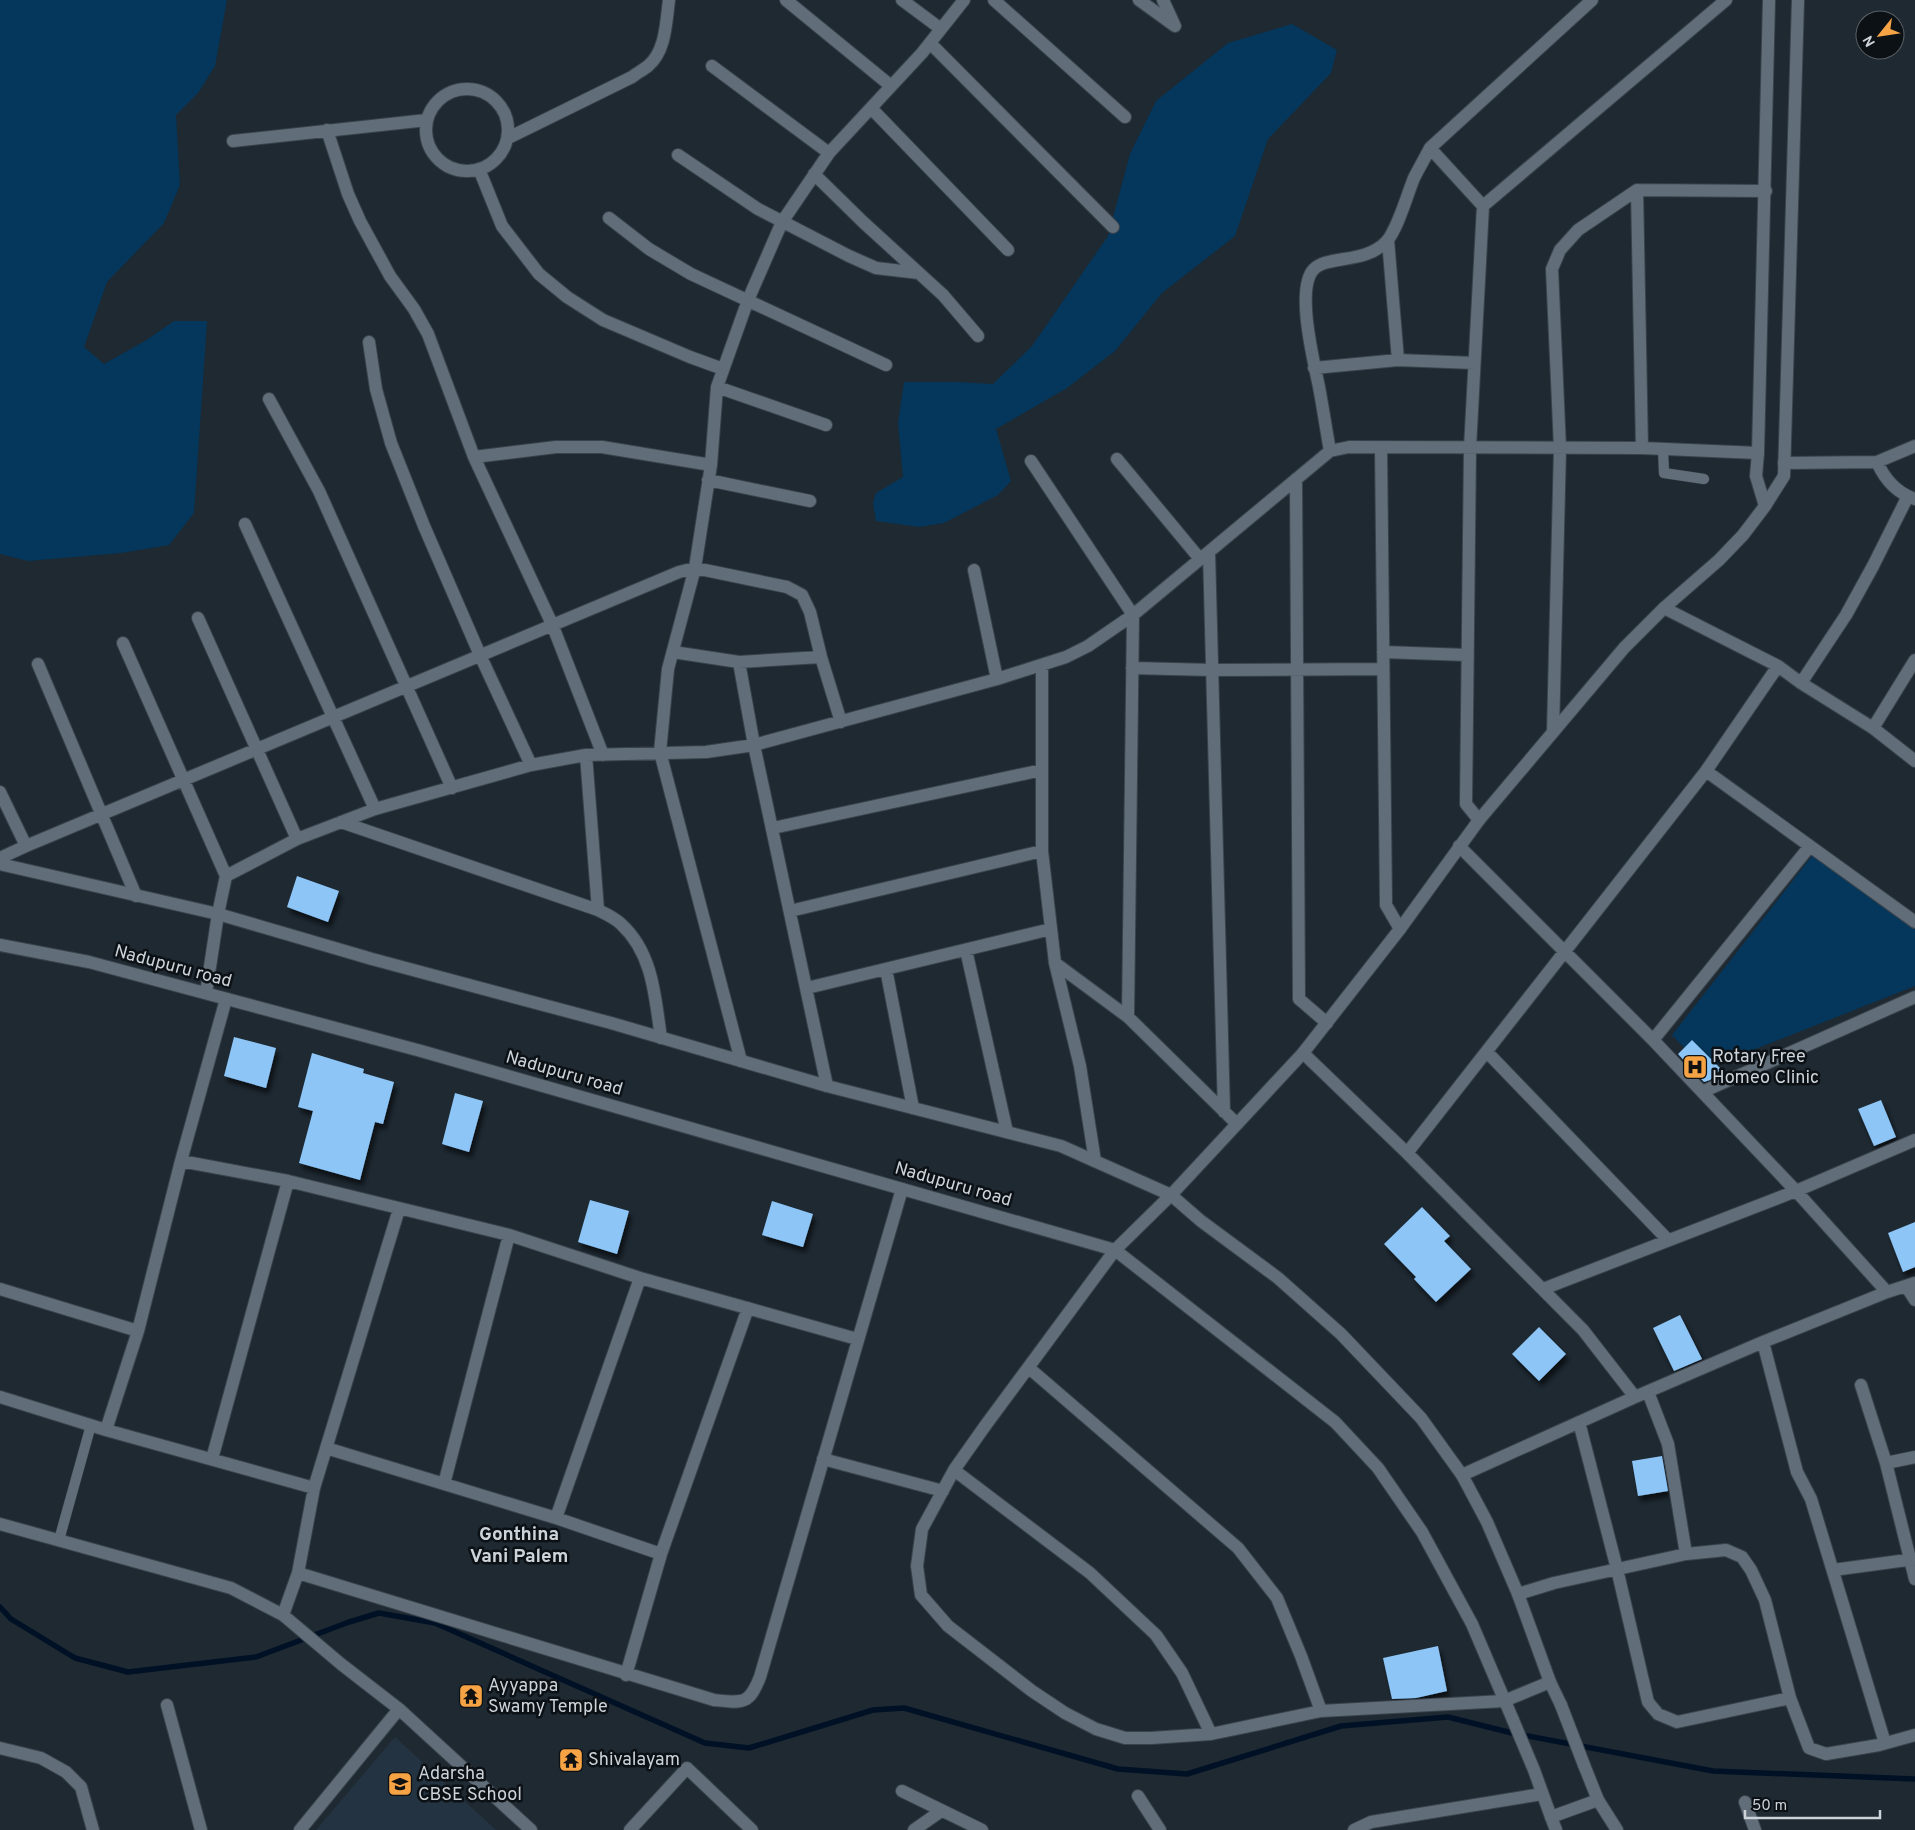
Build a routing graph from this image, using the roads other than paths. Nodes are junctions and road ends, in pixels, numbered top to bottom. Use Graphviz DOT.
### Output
graph roads {
  1 [pos="669,0"];
  2 [pos="786,0"];
  3 [pos="902,0"];
  4 [pos="964,0"];
  5 [pos="994,0"];
  6 [pos="1139,0"];
  7 [pos="1163,0"];
  8 [pos="1592,0"];
  9 [pos="1726,0"];
  10 [pos="1769,0"];
  11 [pos="1798,0"];
  12 [pos="941,30"];
  13 [pos="930,43"];
  14 [pos="712,66"];
  15 [pos="891,86"];
  16 [pos="871,108"];
  17 [pos="1125,117"];
  18 [pos="427,120"];
  19 [pos="327,130"];
  20 [pos="508,138"];
  21 [pos="233,141"];
  22 [pos="1430,148"];
  23 [pos="829,153"];
  24 [pos="678,156"];
  25 [pos="479,169"];
  26 [pos="814,174"];
  27 [pos="1637,190"];
  28 [pos="1766,190"];
  29 [pos="1483,206"];
  30 [pos="608,218"];
  31 [pos="782,222"];
  32 [pos="1113,227"];
  33 [pos="1388,240"];
  34 [pos="1008,250"];
  35 [pos="919,272"];
  36 [pos="748,300"];
  37 [pos="978,336"];
  38 [pos="368,342"];
  39 [pos="1398,360"];
  40 [pos="1474,363"];
  41 [pos="886,365"];
  42 [pos="1314,368"];
  43 [pos="722,369"];
  44 [pos="717,387"];
  45 [pos="269,399"];
  46 [pos="826,425"];
  47 [pos="1915,446"];
  48 [pos="1381,448"];
  49 [pos="1470,448"];
  50 [pos="1560,448"];
  51 [pos="1642,448"];
  52 [pos="1664,449"];
  53 [pos="1330,450"];
  54 [pos="1758,453"];
  55 [pos="474,457"];
  56 [pos="1116,459"];
  57 [pos="1031,461"];
  58 [pos="1877,462"];
  59 [pos="1784,463"];
  60 [pos="711,465"];
  61 [pos="1296,479"];
  62 [pos="1704,479"];
  63 [pos="708,480"];
  64 [pos="1911,498"];
  65 [pos="810,501"];
  66 [pos="1765,506"];
  67 [pos="246,524"];
  68 [pos="1204,555"];
  69 [pos="695,568"];
  70 [pos="974,570"];
  71 [pos="1664,608"];
  72 [pos="1133,616"];
  73 [pos="198,618"];
  74 [pos="552,624"];
  75 [pos="123,643"];
  76 [pos="673,652"];
  77 [pos="1383,652"];
  78 [pos="480,655"];
  79 [pos="1467,655"];
  80 [pos="821,656"];
  81 [pos="1915,660"];
  82 [pos="739,662"];
  83 [pos="38,664"];
  84 [pos="1042,665"];
  85 [pos="1778,666"];
  86 [pos="1132,668"];
  87 [pos="1383,669"];
  88 [pos="1212,670"];
  89 [pos="1297,670"];
  90 [pos="997,679"];
  91 [pos="1801,683"];
  92 [pos="407,686"];
  93 [pos="332,717"];
  94 [pos="841,722"];
  95 [pos="1873,728"];
  96 [pos="1553,732"];
  97 [pos="754,745"];
  98 [pos="256,748"];
  99 [pos="660,752"];
  100 [pos="586,755"];
  101 [pos="603,755"];
  102 [pos="1915,761"];
  103 [pos="531,765"];
  104 [pos="1042,770"];
  105 [pos="1706,771"];
  106 [pos="184,779"];
  107 [pos="452,788"];
  108 [pos="0,792"];
  109 [pos="375,809"];
  110 [pos="103,813"];
  111 [pos="1479,820"];
  112 [pos="341,822"];
  113 [pos="773,828"];
  114 [pos="296,839"];
  115 [pos="26,846"];
  116 [pos="1459,846"];
  117 [pos="1810,846"];
  118 [pos="1042,851"];
  119 [pos="0,858"];
  120 [pos="0,864"];
  121 [pos="226,876"];
  122 [pos="136,896"];
  123 [pos="598,910"];
  124 [pos="790,910"];
  125 [pos="218,914"];
  126 [pos="1915,922"];
  127 [pos="1400,929"];
  128 [pos="1051,930"];
  129 [pos="0,945"];
  130 [pos="966,950"];
  131 [pos="1565,953"];
  132 [pos="1055,963"];
  133 [pos="886,969"];
  134 [pos="807,988"];
  135 [pos="206,994"];
  136 [pos="1915,997"];
  137 [pos="226,999"];
  138 [pos="1128,1017"];
  139 [pos="1327,1023"];
  140 [pos="661,1038"];
  141 [pos="1652,1040"];
  142 [pos="1487,1052"];
  143 [pos="1304,1053"];
  144 [pos="741,1061"];
  145 [pos="827,1086"];
  146 [pos="1702,1092"];
  147 [pos="912,1108"];
  148 [pos="1224,1112"];
  149 [pos="1237,1124"];
  150 [pos="1007,1132"];
  151 [pos="1915,1140"];
  152 [pos="1407,1153"];
  153 [pos="181,1161"];
  154 [pos="1095,1161"];
  155 [pos="288,1181"];
  156 [pos="902,1189"];
  157 [pos="1796,1191"];
  158 [pos="1171,1195"];
  159 [pos="399,1209"];
  160 [pos="509,1235"];
  161 [pos="1668,1240"];
  162 [pos="1115,1250"];
  163 [pos="640,1278"];
  164 [pos="1910,1284"];
  165 [pos="0,1289"];
  166 [pos="1542,1289"];
  167 [pos="1887,1292"];
  168 [pos="1915,1300"];
  169 [pos="748,1308"];
  170 [pos="138,1331"];
  171 [pos="857,1339"];
  172 [pos="1764,1342"];
  173 [pos="1028,1368"];
  174 [pos="1860,1384"];
  175 [pos="1648,1392"];
  176 [pos="0,1397"];
  177 [pos="1635,1397"];
  178 [pos="1579,1422"];
  179 [pos="91,1425"];
  180 [pos="106,1430"];
  181 [pos="326,1448"];
  182 [pos="1915,1457"];
  183 [pos="212,1459"];
  184 [pos="823,1459"];
  185 [pos="1886,1463"];
  186 [pos="954,1470"];
  187 [pos="1462,1475"];
  188 [pos="444,1484"];
  189 [pos="314,1488"];
  190 [pos="943,1492"];
  191 [pos="556,1518"];
  192 [pos="0,1524"];
  193 [pos="59,1540"];
  194 [pos="661,1554"];
  195 [pos="1686,1554"];
  196 [pos="1913,1560"];
  197 [pos="1618,1569"];
  198 [pos="1833,1570"];
  199 [pos="298,1573"];
  200 [pos="1915,1579"];
  201 [pos="1518,1594"];
  202 [pos="283,1615"];
  203 [pos="626,1674"];
  204 [pos="1550,1682"];
  205 [pos="1790,1698"];
  206 [pos="1504,1702"];
  207 [pos="167,1705"];
  208 [pos="399,1709"];
  209 [pos="1321,1711"];
  210 [pos="1211,1734"];
  211 [pos="1915,1735"];
  212 [pos="1886,1743"];
  213 [pos="0,1748"];
  214 [pos="902,1791"];
  215 [pos="1542,1794"];
  216 [pos="1138,1796"];
  217 [pos="1598,1800"];
  218 [pos="1745,1802"];
  219 [pos="942,1811"];
  220 [pos="1551,1817"];
  221 [pos="1373,1826"];
  222 [pos="93,1830"];
  223 [pos="201,1830"];
  224 [pos="300,1830"];
  225 [pos="531,1830"];
  226 [pos="630,1830"];
  227 [pos="752,1830"];
  228 [pos="914,1830"];
  229 [pos="982,1830"];
  230 [pos="1160,1830"];
  231 [pos="1354,1830"];
  232 [pos="1556,1830"];
  233 [pos="1617,1830"];
  234 [pos="1755,1830"];
  1 -- 20 [label="street"];
  2 -- 15 [label="street"];
  3 -- 12 [label="street"];
  4 -- 12 [label="street"];
  5 -- 17 [label="street"];
  6 -- 7 [label="street"];
  8 -- 22 [label="street"];
  9 -- 29 [label="street"];
  10 -- 28 [label="street"];
  11 -- 59 [label="street"];
  12 -- 13 [label="street"];
  13 -- 15 [label="street"];
  13 -- 32 [label="street"];
  14 -- 23 [label="street"];
  15 -- 16 [label="street"];
  16 -- 23 [label="street"];
  16 -- 34 [label="street"];
  18 -- 19 [label="street"];
  18 -- 20 [label="street"];
  18 -- 25 [label="street"];
  19 -- 21 [label="street"];
  19 -- 55 [label="street"];
  20 -- 25 [label="street"];
  22 -- 29 [label="street"];
  22 -- 33 [label="street"];
  23 -- 26 [label="street"];
  24 -- 31 [label="street"];
  25 -- 43 [label="street"];
  26 -- 31 [label="street"];
  26 -- 35 [label="street"];
  27 -- 28 [label="street"];
  27 -- 50 [label="street"];
  27 -- 51 [label="street"];
  28 -- 54 [label="street"];
  29 -- 40 [label="street"];
  30 -- 36 [label="street"];
  31 -- 35 [label="street"];
  31 -- 36 [label="street"];
  33 -- 39 [label="street"];
  33 -- 42 [label="street"];
  35 -- 37 [label="street"];
  36 -- 41 [label="street"];
  36 -- 43 [label="street"];
  38 -- 78 [label="street"];
  39 -- 40 [label="street"];
  39 -- 42 [label="street"];
  40 -- 49 [label="street"];
  42 -- 53 [label="street"];
  43 -- 44 [label="street"];
  44 -- 46 [label="street"];
  44 -- 60 [label="street"];
  45 -- 92 [label="street"];
  47 -- 58 [label="street"];
  48 -- 49 [label="street"];
  48 -- 53 [label="street"];
  48 -- 77 [label="street"];
  49 -- 50 [label="street"];
  49 -- 79 [label="street"];
  50 -- 51 [label="street"];
  50 -- 96 [label="street"];
  51 -- 52 [label="street"];
  52 -- 54 [label="street"];
  52 -- 62 [label="lane"];
  53 -- 61 [label="street"];
  54 -- 66 [label="street"];
  55 -- 60 [label="street"];
  55 -- 74 [label="street"];
  56 -- 68 [label="street"];
  57 -- 72 [label="street"];
  58 -- 59 [label="street"];
  58 -- 64 [label="street"];
  59 -- 66 [label="street"];
  60 -- 63 [label="street"];
  61 -- 68 [label="street"];
  61 -- 89 [label="street"];
  63 -- 65 [label="street"];
  63 -- 69 [label="street"];
  64 -- 91 [label="street"];
  66 -- 71 [label="street"];
  67 -- 93 [label="street"];
  68 -- 72 [label="street"];
  68 -- 88 [label="street"];
  69 -- 74 [label="street"];
  69 -- 76 [label="street"];
  69 -- 80 [label="street"];
  70 -- 90 [label="street"];
  71 -- 85 [label="street"];
  71 -- 96 [label="street"];
  72 -- 84 [label="street"];
  72 -- 86 [label="street"];
  73 -- 98 [label="street"];
  74 -- 78 [label="street"];
  74 -- 101 [label="street"];
  75 -- 106 [label="street"];
  76 -- 82 [label="street"];
  76 -- 99 [label="street"];
  77 -- 79 [label="street"];
  77 -- 87 [label="street"];
  78 -- 92 [label="street"];
  78 -- 103 [label="street"];
  79 -- 111 [label="street"];
  80 -- 82 [label="street"];
  80 -- 94 [label="street"];
  81 -- 95 [label="street"];
  82 -- 97 [label="street"];
  83 -- 110 [label="street"];
  84 -- 90 [label="street"];
  84 -- 104 [label="street"];
  85 -- 91 [label="street"];
  85 -- 105 [label="street"];
  86 -- 88 [label="street"];
  86 -- 138 [label="street"];
  87 -- 89 [label="street"];
  87 -- 127 [label="street"];
  88 -- 89 [label="street"];
  88 -- 148 [label="street"];
  89 -- 139 [label="street"];
  90 -- 94 [label="street"];
  91 -- 95 [label="street"];
  92 -- 93 [label="street"];
  92 -- 107 [label="street"];
  93 -- 98 [label="street"];
  93 -- 109 [label="street"];
  94 -- 97 [label="street"];
  95 -- 102 [label="street"];
  96 -- 111 [label="street"];
  97 -- 99 [label="street"];
  97 -- 113 [label="street"];
  98 -- 106 [label="street"];
  98 -- 114 [label="street"];
  99 -- 101 [label="street"];
  99 -- 144 [label="street"];
  100 -- 101 [label="street"];
  100 -- 103 [label="street"];
  100 -- 123 [label="street"];
  103 -- 107 [label="street"];
  104 -- 113 [label="street"];
  104 -- 118 [label="street"];
  105 -- 117 [label="street"];
  105 -- 131 [label="street"];
  106 -- 110 [label="street"];
  106 -- 121 [label="street"];
  107 -- 109 [label="street"];
  108 -- 115 [label="street"];
  109 -- 112 [label="street"];
  110 -- 115 [label="street"];
  110 -- 122 [label="street"];
  111 -- 116 [label="street"];
  112 -- 114 [label="street"];
  112 -- 123 [label="street"];
  113 -- 124 [label="street"];
  114 -- 121 [label="street"];
  115 -- 119 [label="street"];
  116 -- 127 [label="street"];
  116 -- 131 [label="street"];
  117 -- 126 [label="street"];
  117 -- 141 [label="street"];
  118 -- 124 [label="street"];
  118 -- 128 [label="street"];
  120 -- 122 [label="street"];
  121 -- 125 [label="street"];
  122 -- 125 [label="street"];
  123 -- 140 [label="street"];
  124 -- 134 [label="street"];
  125 -- 135 [label="street"];
  125 -- 140 [label="street"];
  127 -- 139 [label="street"];
  128 -- 130 [label="street"];
  128 -- 132 [label="street"];
  129 -- 135 [label="street, Nadupuru road"];
  130 -- 133 [label="street"];
  130 -- 150 [label="street"];
  131 -- 141 [label="street"];
  131 -- 142 [label="street"];
  132 -- 138 [label="street"];
  132 -- 154 [label="street"];
  133 -- 134 [label="street"];
  133 -- 147 [label="street"];
  134 -- 145 [label="street"];
  135 -- 137 [label="street, Nadupuru road"];
  136 -- 146 [label="street"];
  137 -- 153 [label="street"];
  137 -- 156 [label="street, Nadupuru road"];
  138 -- 148 [label="street"];
  139 -- 143 [label="street"];
  140 -- 144 [label="street"];
  141 -- 146 [label="street"];
  142 -- 152 [label="street"];
  142 -- 161 [label="street"];
  143 -- 149 [label="street"];
  143 -- 152 [label="street"];
  144 -- 145 [label="street"];
  145 -- 147 [label="street"];
  146 -- 157 [label="street"];
  147 -- 150 [label="street"];
  148 -- 149 [label="street"];
  149 -- 158 [label="street"];
  150 -- 154 [label="street"];
  151 -- 157 [label="street"];
  152 -- 166 [label="street"];
  153 -- 155 [label="street"];
  153 -- 170 [label="street"];
  154 -- 158 [label="street"];
  155 -- 159 [label="street"];
  155 -- 183 [label="street"];
  156 -- 162 [label="street, Nadupuru road"];
  156 -- 171 [label="street"];
  157 -- 161 [label="street"];
  157 -- 167 [label="street"];
  158 -- 162 [label="street"];
  158 -- 187 [label="street"];
  159 -- 160 [label="street"];
  159 -- 181 [label="street"];
  160 -- 163 [label="street"];
  160 -- 188 [label="street"];
  161 -- 166 [label="street"];
  162 -- 173 [label="street"];
  162 -- 206 [label="street"];
  163 -- 169 [label="street"];
  163 -- 191 [label="street"];
  164 -- 167 [label="street"];
  164 -- 168 [label="street"];
  165 -- 170 [label="street"];
  166 -- 177 [label="street"];
  167 -- 172 [label="street"];
  169 -- 171 [label="street"];
  169 -- 194 [label="street"];
  170 -- 180 [label="street"];
  171 -- 184 [label="street"];
  172 -- 175 [label="street"];
  172 -- 198 [label="street"];
  173 -- 186 [label="street"];
  173 -- 209 [label="street"];
  174 -- 185 [label="street"];
  175 -- 177 [label="street"];
  175 -- 195 [label="street"];
  176 -- 179 [label="street"];
  177 -- 178 [label="street"];
  178 -- 187 [label="street"];
  178 -- 197 [label="street"];
  179 -- 180 [label="street"];
  179 -- 193 [label="lane"];
  180 -- 183 [label="street"];
  181 -- 188 [label="street"];
  181 -- 189 [label="street"];
  182 -- 185 [label="street"];
  183 -- 189 [label="street"];
  184 -- 190 [label="street"];
  184 -- 203 [label="street"];
  185 -- 196 [label="street"];
  186 -- 190 [label="street"];
  186 -- 210 [label="street"];
  187 -- 201 [label="street"];
  188 -- 191 [label="street"];
  189 -- 199 [label="street"];
  190 -- 210 [label="street"];
  191 -- 194 [label="street"];
  192 -- 193 [label="street"];
  193 -- 202 [label="street"];
  194 -- 203 [label="street"];
  195 -- 197 [label="street"];
  195 -- 205 [label="street"];
  196 -- 198 [label="street"];
  196 -- 200 [label="street"];
  197 -- 201 [label="street"];
  197 -- 205 [label="street"];
  198 -- 212 [label="street"];
  199 -- 202 [label="street"];
  199 -- 203 [label="street"];
  201 -- 204 [label="street"];
  202 -- 208 [label="street"];
  204 -- 206 [label="street"];
  204 -- 217 [label="street"];
  205 -- 212 [label="street"];
  206 -- 209 [label="street"];
  206 -- 215 [label="street"];
  207 -- 223 [label="street"];
  208 -- 224 [label="street"];
  208 -- 225 [label="street"];
  209 -- 210 [label="street"];
  211 -- 212 [label="street"];
  213 -- 222 [label="street"];
  214 -- 219 [label="street"];
  215 -- 220 [label="street"];
  215 -- 221 [label="street"];
  216 -- 230 [label="street"];
  217 -- 220 [label="street"];
  217 -- 233 [label="street"];
  218 -- 234 [label="street"];
  219 -- 228 [label="street"];
  219 -- 229 [label="street"];
  220 -- 232 [label="street"];
  221 -- 231 [label="street"];
  226 -- 227 [label="street"];
}
